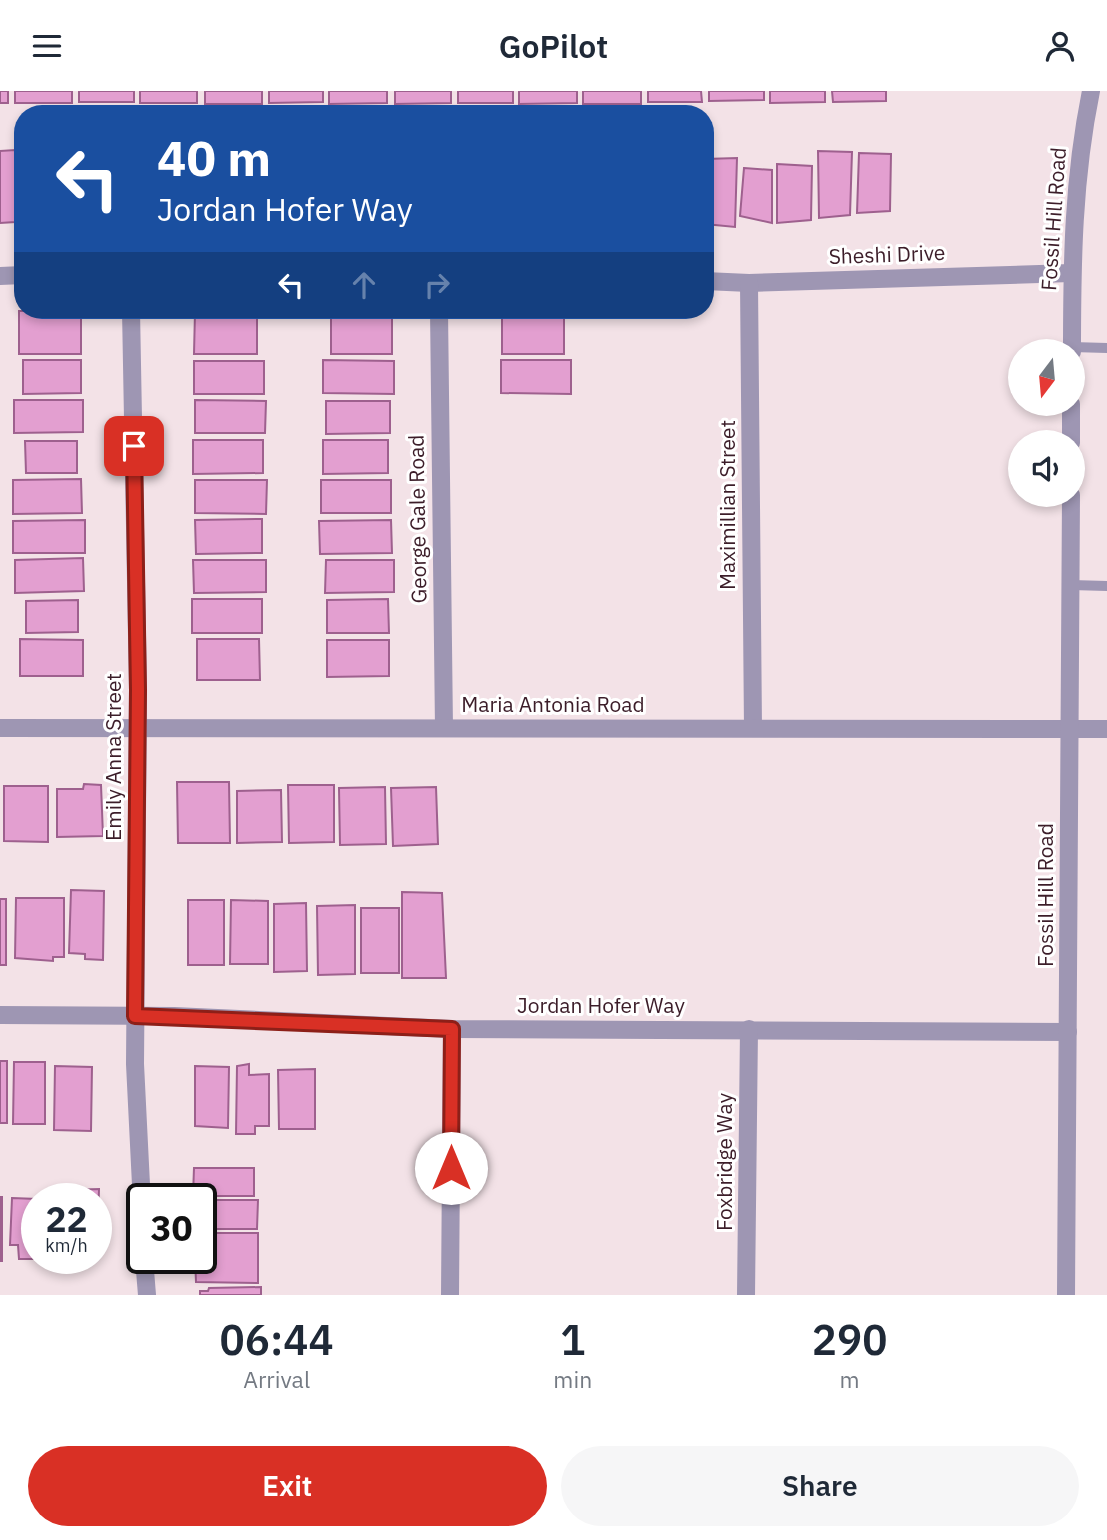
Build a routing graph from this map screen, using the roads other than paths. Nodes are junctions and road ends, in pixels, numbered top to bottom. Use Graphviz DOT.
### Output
graph roads {
  1 [pos="1091,91"];
  2 [pos="1071,273"];
  3 [pos="714,281"];
  4 [pos="749,283"];
  5 [pos="131,319"];
  6 [pos="439,319"];
  7 [pos="1072,339"];
  8 [pos="1107,348"];
  9 [pos="1085,349"];
  10 [pos="1071,507"];
  11 [pos="1071,586"];
  12 [pos="1107,586"];
  13 [pos="137,727"];
  14 [pos="753,727"];
  15 [pos="0,728"];
  16 [pos="444,728"];
  17 [pos="1107,729"];
  18 [pos="1069,730"];
  19 [pos="0,1015"];
  20 [pos="135,1016"];
  21 [pos="452,1029"];
  22 [pos="749,1029"];
  23 [pos="1068,1032"];
  24 [pos="141,1183"];
  25 [pos="145,1274"];
  26 [pos="147,1295"];
  27 [pos="450,1295"];
  28 [pos="746,1295"];
  29 [pos="1066,1295"];
  1 -- 2 [label="street, Fossil Hill Road"];
  2 -- 4 [label="street, Sheshi Drive"];
  2 -- 7 [label="street, Fossil Hill Road"];
  3 -- 4 [label="street, Sheshi Drive"];
  4 -- 14 [label="street, Maximillian Street"];
  5 -- 13 [label="street, Emily Anna Street"];
  6 -- 16 [label="street, George Gale Road"];
  8 -- 9 [label="lane"];
  10 -- 11 [label="street, Fossil Hill Road"];
  11 -- 12 [label="lane"];
  11 -- 18 [label="street, Fossil Hill Road"];
  13 -- 15 [label="street, Maria Antonia Road"];
  13 -- 16 [label="street, Maria Antonia Road"];
  13 -- 20 [label="street, Emily Anna Street"];
  14 -- 16 [label="street, Maria Antonia Road"];
  14 -- 18 [label="street, Maria Antonia Road"];
  17 -- 18 [label="street, Maria Antonia Road"];
  18 -- 23 [label="street, Fossil Hill Road"];
  19 -- 20 [label="street, Jordan Hofer Way"];
  20 -- 21 [label="street, Jordan Hofer Way"];
  20 -- 24 [label="street, Emily Anna Street"];
  21 -- 22 [label="street, Jordan Hofer Way"];
  21 -- 27 [label="street"];
  22 -- 23 [label="street, Jordan Hofer Way"];
  22 -- 28 [label="street, Foxbridge Way"];
  23 -- 29 [label="street, Fossil Hill Road"];
  25 -- 26 [label="street"];
}
